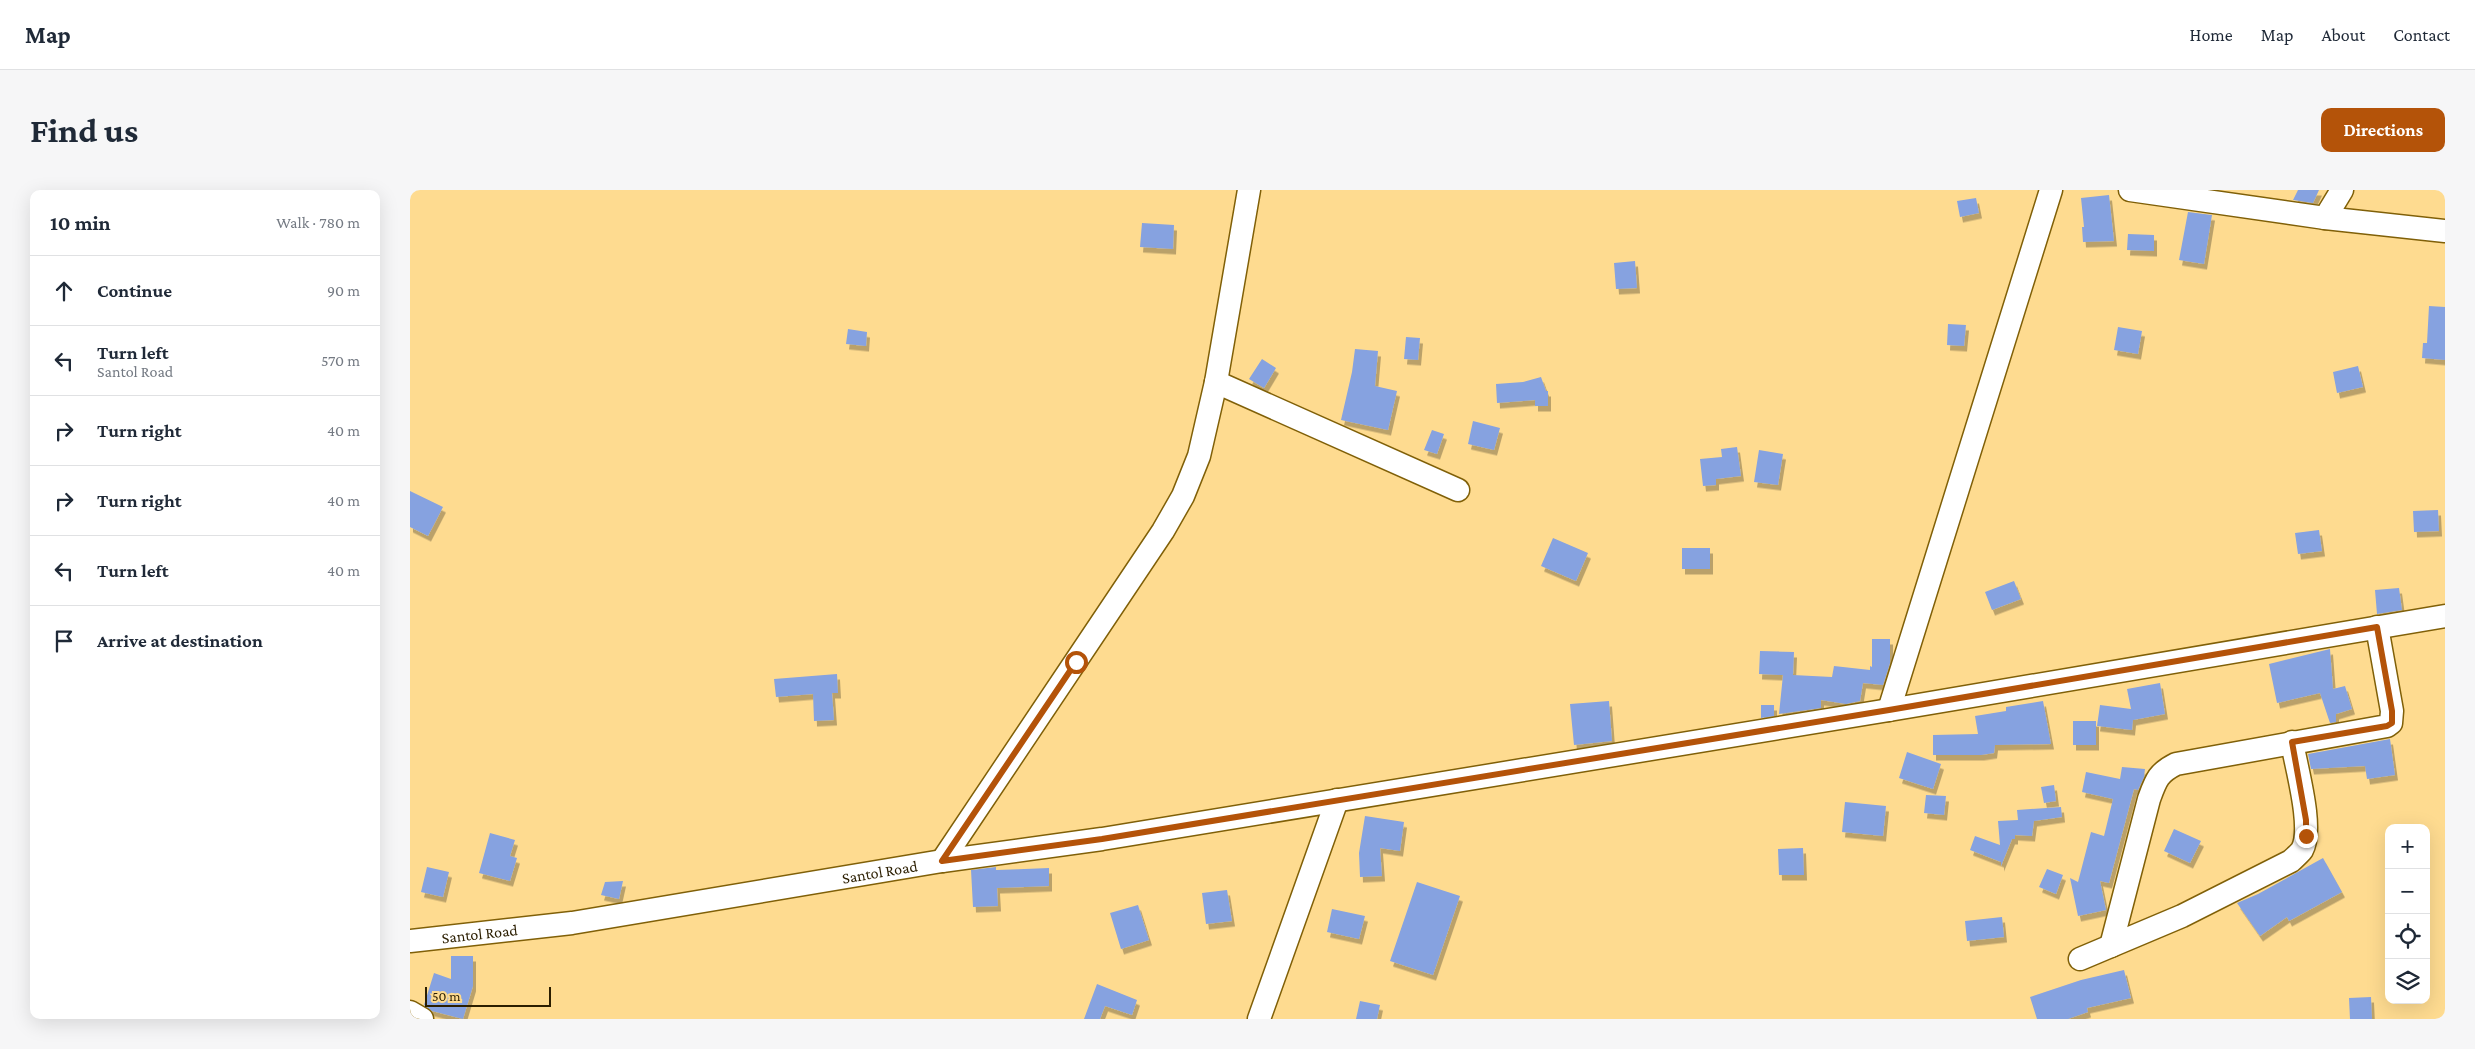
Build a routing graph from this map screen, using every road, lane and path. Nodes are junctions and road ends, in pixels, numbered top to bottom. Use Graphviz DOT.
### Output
graph roads {
  1 [pos="1249,190"];
  2 [pos="2051,190"];
  3 [pos="2130,190"];
  4 [pos="2342,190"];
  5 [pos="2325,218"];
  6 [pos="2445,231"];
  7 [pos="1216,382"];
  8 [pos="1458,490"];
  9 [pos="2445,616"];
  10 [pos="2377,627"];
  11 [pos="1889,710"];
  12 [pos="2292,742"];
  13 [pos="1337,800"];
  14 [pos="942,861"];
  15 [pos="410,941"];
  16 [pos="2111,946"];
  17 [pos="2080,959"];
  18 [pos="410,1012"];
  19 [pos="422,1019"];
  20 [pos="1259,1019"];
  1 -- 7 [label="street"];
  2 -- 11 [label="street"];
  3 -- 5 [label="street"];
  4 -- 5 [label="street"];
  5 -- 6 [label="street"];
  7 -- 8 [label="street"];
  7 -- 14 [label="street"];
  9 -- 10 [label="street, Santol Road"];
  10 -- 11 [label="street, Santol Road"];
  10 -- 12 [label="street"];
  11 -- 13 [label="street, Santol Road"];
  12 -- 16 [label="street"];
  12 -- 16 [label="street"];
  13 -- 14 [label="street, Santol Road"];
  13 -- 20 [label="street"];
  14 -- 15 [label="street, Santol Road"];
  16 -- 17 [label="street"];
  18 -- 19 [label="street"];
}
